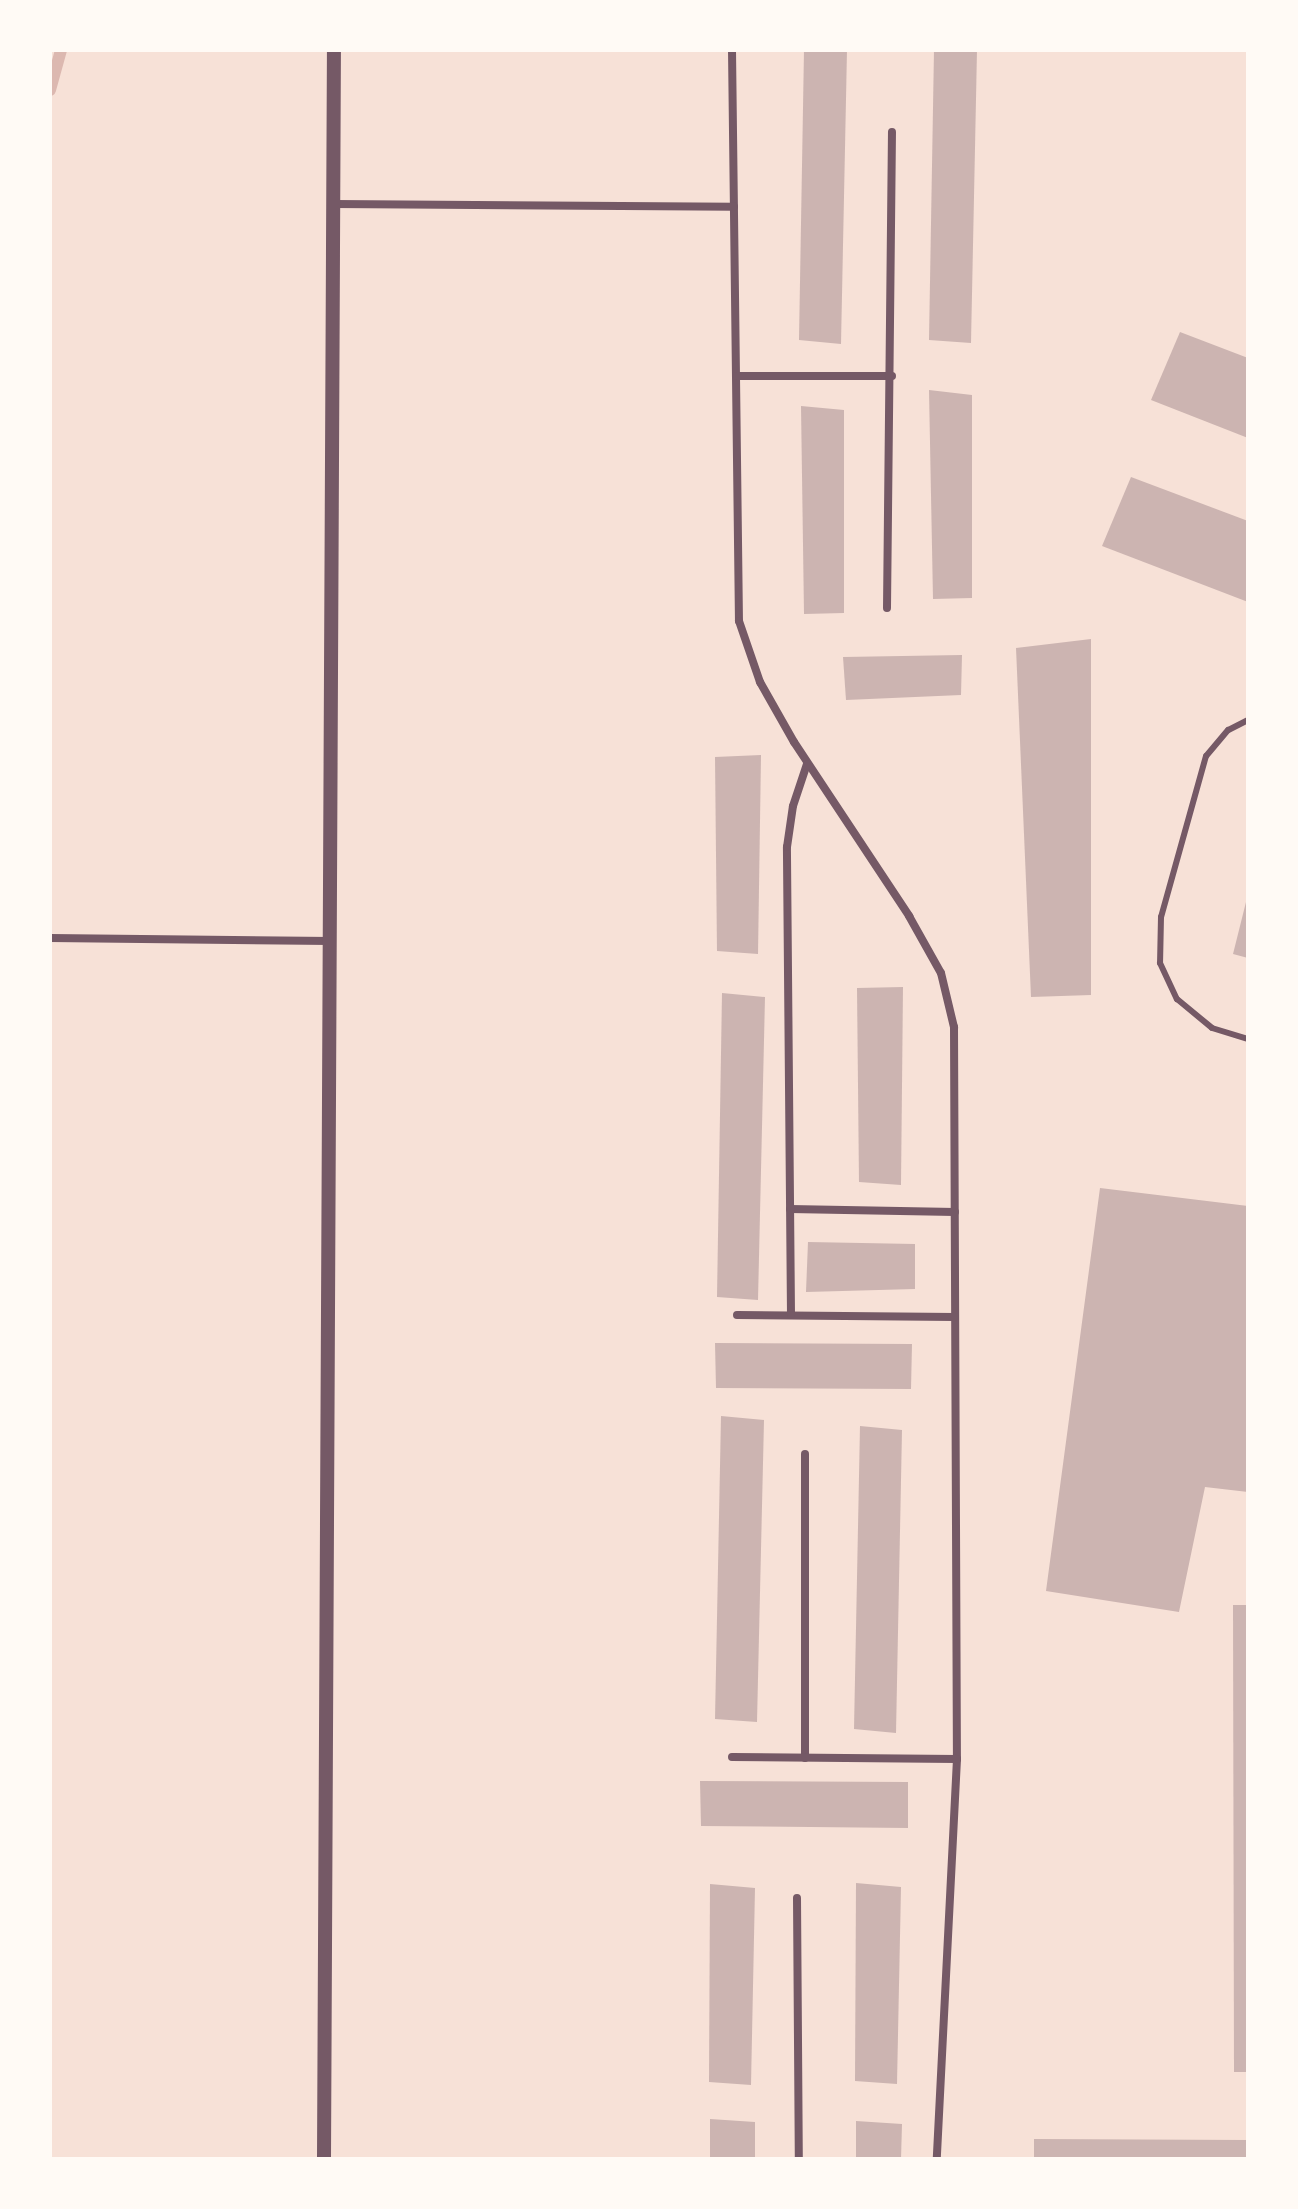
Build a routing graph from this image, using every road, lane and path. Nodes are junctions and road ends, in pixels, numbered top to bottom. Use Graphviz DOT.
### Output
graph roads {
  1 [pos="334,50"];
  2 [pos="732,50"];
  3 [pos="892,132"];
  4 [pos="334,204"];
  5 [pos="734,207"];
  6 [pos="737,376"];
  7 [pos="892,376"];
  8 [pos="887,608"];
  9 [pos="1248,720"];
  10 [pos="807,764"];
  11 [pos="50,938"];
  12 [pos="331,941"];
  13 [pos="1248,1039"];
  14 [pos="790,1209"];
  15 [pos="955,1212"];
  16 [pos="737,1315"];
  17 [pos="791,1315"];
  18 [pos="955,1317"];
  19 [pos="805,1454"];
  20 [pos="732,1757"];
  21 [pos="805,1758"];
  22 [pos="957,1759"];
  23 [pos="797,1898"];
  24 [pos="324,2159"];
  25 [pos="799,2159"];
  26 [pos="937,2159"];
  1 -- 4 [label="street"];
  2 -- 5 [label="street"];
  3 -- 7 [label="street"];
  4 -- 5 [label="street"];
  4 -- 12 [label="street"];
  5 -- 6 [label="street"];
  6 -- 7 [label="street"];
  6 -- 10 [label="street"];
  7 -- 8 [label="street"];
  9 -- 13 [label="lane"];
  10 -- 14 [label="street"];
  10 -- 15 [label="street"];
  11 -- 12 [label="street"];
  12 -- 24 [label="street"];
  14 -- 15 [label="street"];
  14 -- 17 [label="street"];
  15 -- 18 [label="street"];
  16 -- 17 [label="street"];
  17 -- 18 [label="street"];
  18 -- 22 [label="street"];
  19 -- 21 [label="street"];
  20 -- 21 [label="street"];
  21 -- 22 [label="street"];
  22 -- 26 [label="street"];
  23 -- 25 [label="street"];
}
